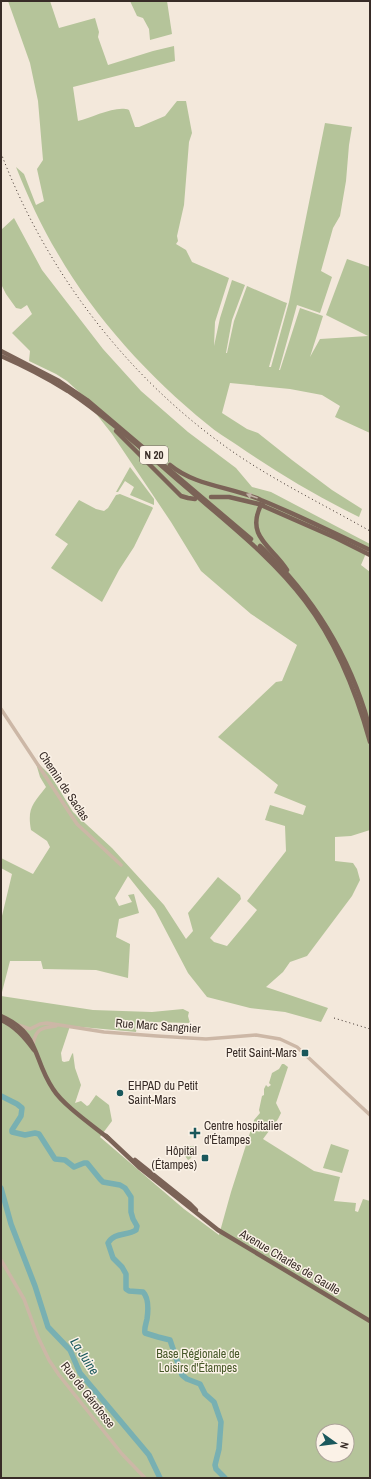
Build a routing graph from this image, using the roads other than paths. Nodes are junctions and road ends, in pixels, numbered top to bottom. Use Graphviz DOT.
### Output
graph roads {
  1 [pos="1,351"];
  2 [pos="1,356"];
  3 [pos="110,423"];
  4 [pos="153,455"];
  5 [pos="211,498"];
  6 [pos="195,499"];
  7 [pos="261,505"];
  8 [pos="287,512"];
  9 [pos="370,550"];
  10 [pos="370,556"];
  11 [pos="292,580"];
  12 [pos="1,710"];
  13 [pos="370,729"];
  14 [pos="370,742"];
  15 [pos="121,865"];
  16 [pos="1,1016"];
  17 [pos="1,1020"];
  18 [pos="18,1025"];
  19 [pos="59,1026"];
  20 [pos="30,1029"];
  21 [pos="34,1036"];
  22 [pos="28,1039"];
  23 [pos="33,1044"];
  24 [pos="36,1053"];
  25 [pos="370,1116"];
  26 [pos="1,1260"];
  27 [pos="370,1321"];
  28 [pos="145,1478"];
  1 -- 4 [label="main road, N 20"];
  2 -- 3 [label="main road, N 20"];
  3 -- 6 [label="main road"];
  3 -- 14 [label="main road, N 20"];
  8 -- 4 [label="main road, one-way"];
  4 -- 11 [label="main road, N 20"];
  5 -- 7 [label="main road"];
  7 -- 8 [label="main road"];
  7 -- 10 [label="main road"];
  7 -- 11 [label="main road"];
  8 -- 9 [label="main road"];
  11 -- 13 [label="main road, N 20"];
  12 -- 15 [label="street, Chemin de Saclas"];
  16 -- 18 [label="main road"];
  17 -- 22 [label="main road"];
  18 -- 20 [label="street"];
  18 -- 22 [label="main road"];
  19 -- 20 [label="street, Rue Marc Sangnier"];
  19 -- 21 [label="street, Rue Marc Sangnier"];
  19 -- 25 [label="street, Rue Marc Sangnier"];
  20 -- 22 [label="street"];
  21 -- 22 [label="street, Rue Marc Sangnier"];
  21 -- 23 [label="street"];
  22 -- 23 [label="main road"];
  22 -- 24 [label="main road"];
  23 -- 24 [label="main road"];
  24 -- 27 [label="main road, Avenue Charles de Gaulle"];
  26 -- 28 [label="street, Rue de Gérofosse"];
}
